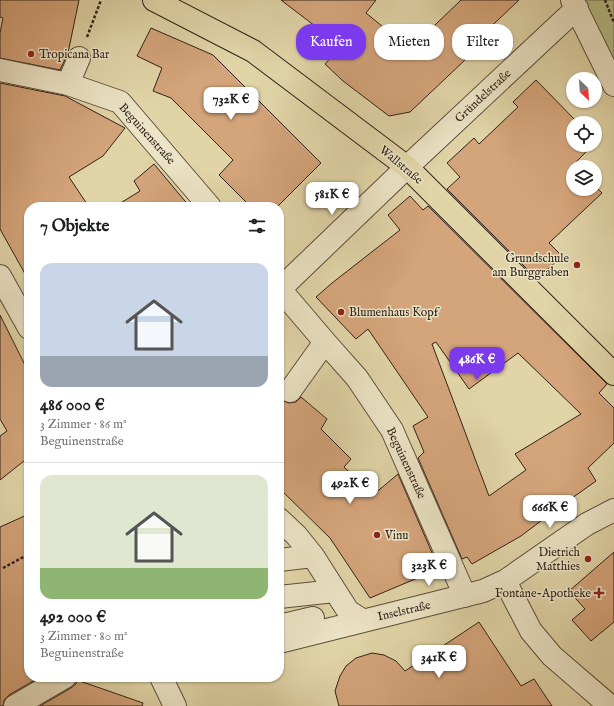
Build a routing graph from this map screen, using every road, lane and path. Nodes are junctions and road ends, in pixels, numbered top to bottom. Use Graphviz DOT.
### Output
graph roads {
  1 [pos="101,0"];
  2 [pos="154,0"];
  3 [pos="605,0"];
  4 [pos="574,4"];
  5 [pos="614,23"];
  6 [pos="79,58"];
  7 [pos="0,70"];
  8 [pos="68,84"];
  9 [pos="614,85"];
  10 [pos="407,167"];
  11 [pos="206,202"];
  12 [pos="0,276"];
  13 [pos="284,283"];
  14 [pos="284,294"];
  15 [pos="7,302"];
  16 [pos="24,322"];
  17 [pos="325,342"];
  18 [pos="614,374"];
  19 [pos="290,391"];
  20 [pos="614,510"];
  21 [pos="288,537"];
  22 [pos="313,556"];
  23 [pos="24,557"];
  24 [pos="284,559"];
  25 [pos="3,568"];
  26 [pos="505,581"];
  27 [pos="335,591"];
  28 [pos="284,596"];
  29 [pos="465,596"];
  30 [pos="355,616"];
  31 [pos="284,625"];
  32 [pos="284,640"];
  33 [pos="56,682"];
  34 [pos="162,682"];
  35 [pos="15,706"];
  36 [pos="174,706"];
  37 [pos="610,706"];
  1 -- 6 [label="path"];
  2 -- 10 [label="main road, Wallstraße"];
  3 -- 5 [label="path"];
  4 -- 9 [label="street"];
  4 -- 10 [label="street, Gründelstraße"];
  6 -- 8 [label="street"];
  7 -- 8 [label="street, Beguinenstraße"];
  8 -- 11 [label="street, Beguinenstraße"];
  10 -- 13 [label="street, Gründelstraße"];
  10 -- 18 [label="main road, Wallstraße"];
  12 -- 15 [label="street"];
  14 -- 17 [label="street, Beguinenstraße"];
  15 -- 16 [label="street"];
  17 -- 19 [label="street"];
  17 -- 29 [label="street, Beguinenstraße"];
  20 -- 26 [label="street, Inselstraße"];
  21 -- 22 [label="street"];
  22 -- 24 [label="street"];
  22 -- 27 [label="street"];
  23 -- 25 [label="path"];
  26 -- 29 [label="street, Inselstraße"];
  26 -- 37 [label="street"];
  27 -- 28 [label="street"];
  27 -- 30 [label="street"];
  29 -- 30 [label="street, Inselstraße"];
  30 -- 31 [label="street"];
  30 -- 32 [label="street"];
  33 -- 35 [label="street"];
  34 -- 36 [label="street"];
}
